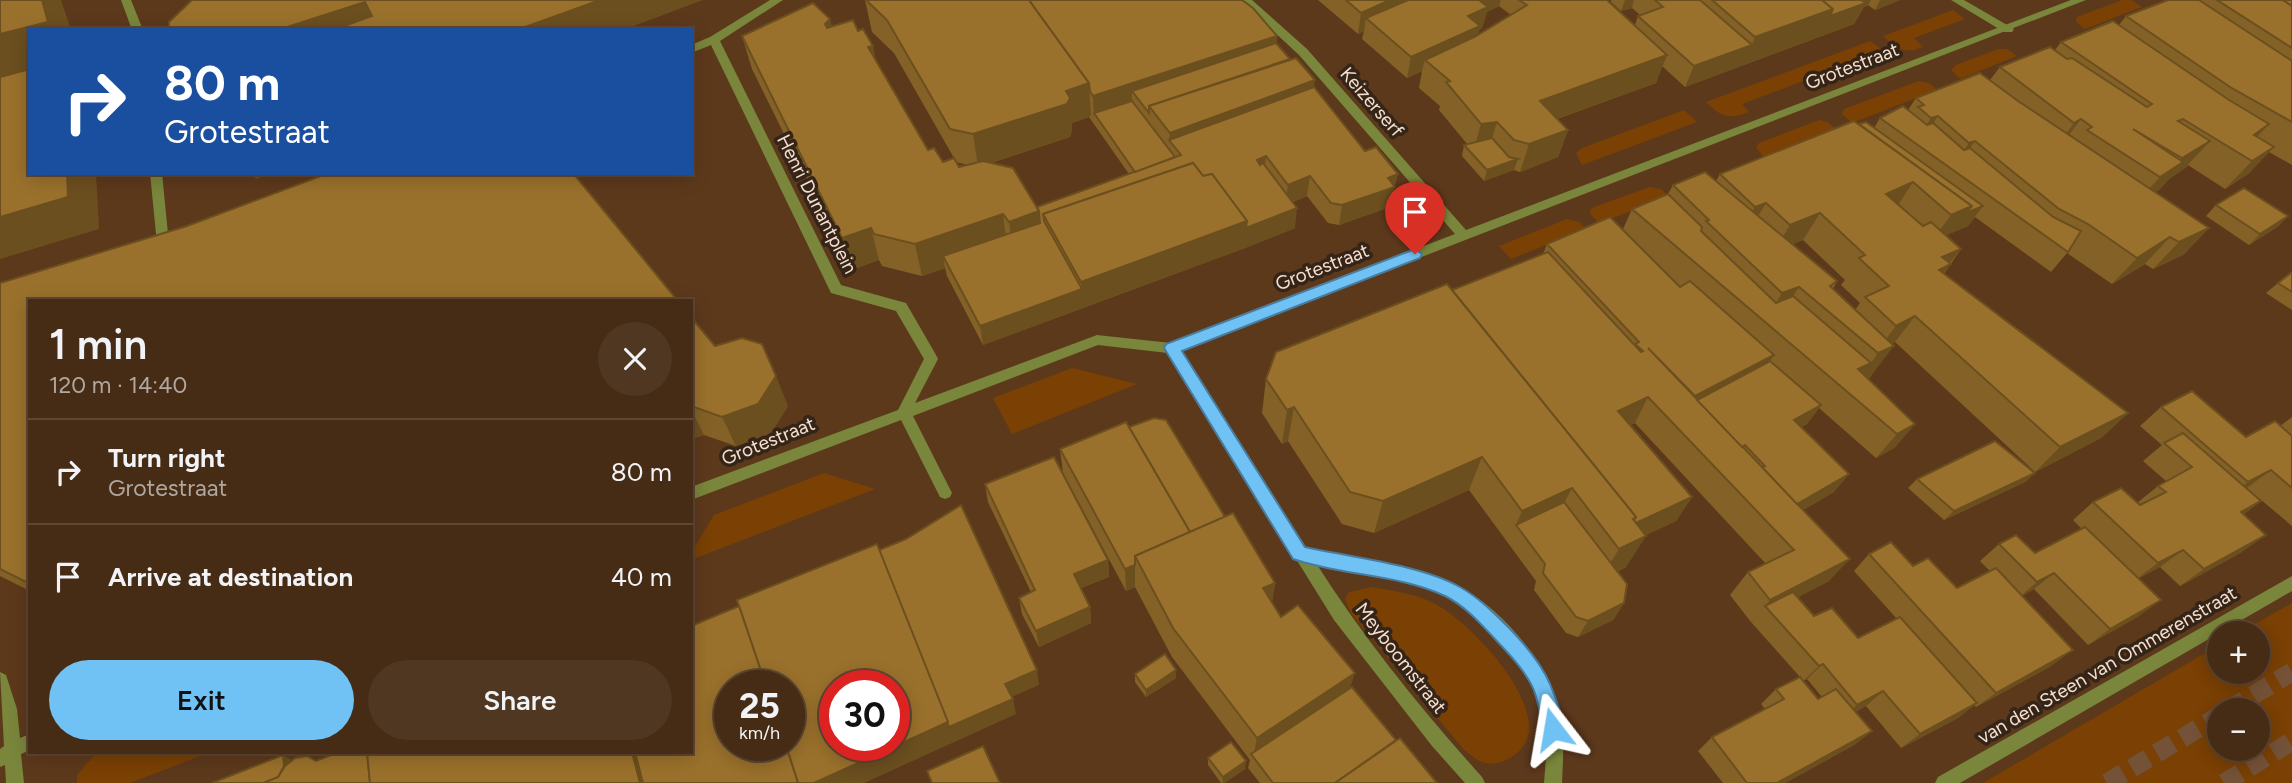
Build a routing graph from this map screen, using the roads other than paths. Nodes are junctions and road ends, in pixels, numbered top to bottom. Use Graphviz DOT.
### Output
graph roads {
  1 [pos="126,0"];
  2 [pos="1245,0"];
  3 [pos="2081,0"];
  4 [pos="1958,1"];
  5 [pos="770,2"];
  6 [pos="137,28"];
  7 [pos="2008,29"];
  8 [pos="714,40"];
  9 [pos="693,48"];
  10 [pos="157,179"];
  11 [pos="1463,235"];
  12 [pos="163,244"];
  13 [pos="1172,348"];
  14 [pos="904,411"];
  15 [pos="693,493"];
  16 [pos="945,493"];
  17 [pos="1300,553"];
  18 [pos="2292,583"];
  19 [pos="0,681"];
  20 [pos="14,750"];
  21 [pos="15,783"];
  22 [pos="1476,783"];
  23 [pos="1553,783"];
  24 [pos="1944,783"];
  1 -- 6 [label="street"];
  2 -- 11 [label="street, Keizerserf"];
  3 -- 7 [label="street, Grotestraat"];
  4 -- 7 [label="street"];
  5 -- 8 [label="street"];
  7 -- 11 [label="street, Grotestraat"];
  8 -- 9 [label="street"];
  8 -- 14 [label="street, Henri Dunantplein"];
  10 -- 12 [label="street"];
  11 -- 13 [label="street, Grotestraat"];
  13 -- 14 [label="street, Grotestraat"];
  13 -- 17 [label="street, Meyboomstraat"];
  14 -- 15 [label="street, Grotestraat"];
  14 -- 16 [label="street"];
  17 -- 22 [label="street, Meyboomstraat"];
  17 -- 23 [label="street, Meyboomstraat"];
  18 -- 24 [label="street, van den Steen van Ommerenstraat"];
  19 -- 20 [label="street"];
  20 -- 21 [label="street"];
}
